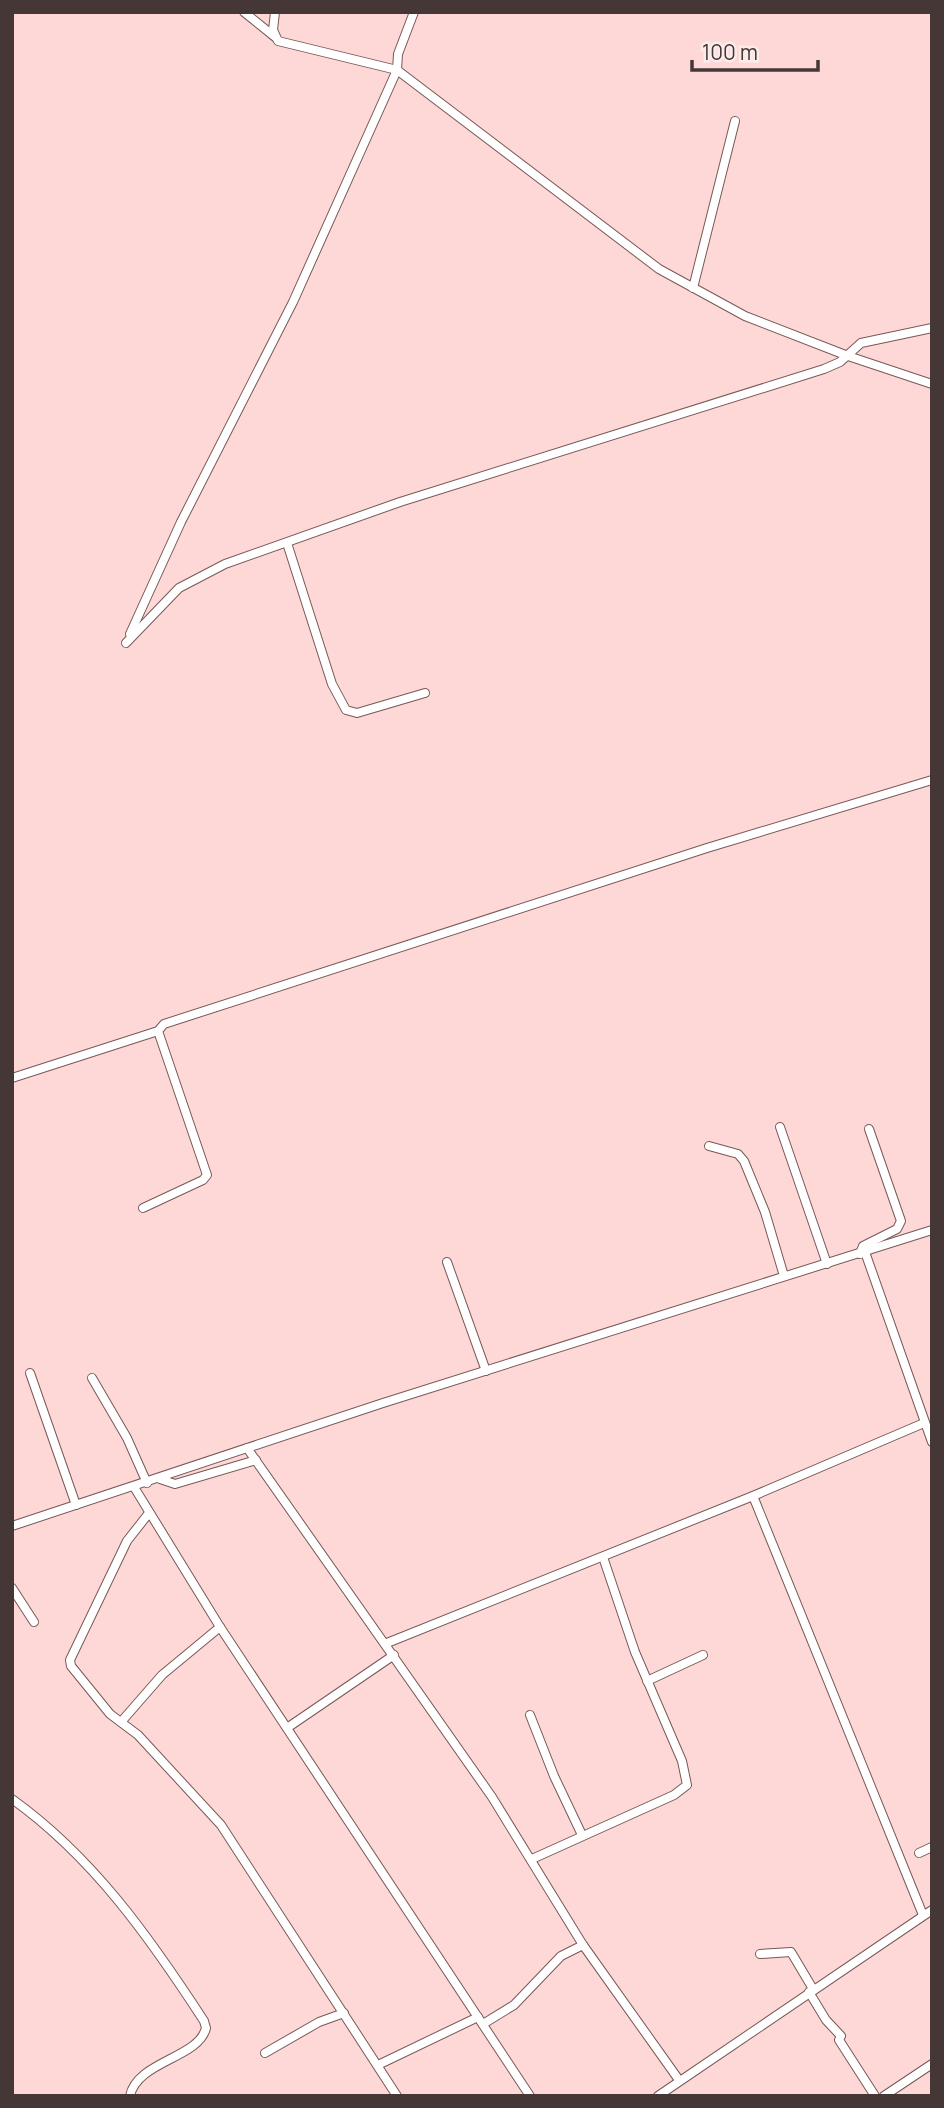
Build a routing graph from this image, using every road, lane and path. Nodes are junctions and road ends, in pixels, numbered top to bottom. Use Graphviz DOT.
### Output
graph roads {
  1 [pos="244,12"];
  2 [pos="275,12"];
  3 [pos="414,12"];
  4 [pos="275,37"];
  5 [pos="397,70"];
  6 [pos="735,121"];
  7 [pos="693,288"];
  8 [pos="932,328"];
  9 [pos="848,356"];
  10 [pos="932,384"];
  11 [pos="287,543"];
  12 [pos="425,693"];
  13 [pos="932,780"];
  14 [pos="158,1031"];
  15 [pos="12,1078"];
  16 [pos="780,1127"];
  17 [pos="869,1129"];
  18 [pos="709,1146"];
  19 [pos="143,1208"];
  20 [pos="932,1230"];
  21 [pos="863,1253"];
  22 [pos="447,1262"];
  23 [pos="827,1264"];
  24 [pos="784,1276"];
  25 [pos="486,1371"];
  26 [pos="30,1373"];
  27 [pos="92,1378"];
  28 [pos="923,1423"];
  29 [pos="932,1443"];
  30 [pos="247,1448"];
  31 [pos="256,1460"];
  32 [pos="160,1479"];
  33 [pos="147,1483"];
  34 [pos="134,1487"];
  35 [pos="753,1496"];
  36 [pos="76,1505"];
  37 [pos="149,1513"];
  38 [pos="12,1526"];
  39 [pos="603,1557"];
  40 [pos="12,1588"];
  41 [pos="34,1622"];
  42 [pos="220,1627"];
  43 [pos="387,1643"];
  44 [pos="394,1655"];
  45 [pos="703,1655"];
  46 [pos="647,1681"];
  47 [pos="530,1715"];
  48 [pos="121,1722"];
  49 [pos="287,1728"];
  50 [pos="12,1799"];
  51 [pos="582,1835"];
  52 [pos="932,1847"];
  53 [pos="919,1853"];
  54 [pos="532,1858"];
  55 [pos="932,1910"];
  56 [pos="923,1915"];
  57 [pos="583,1945"];
  58 [pos="760,1954"];
  59 [pos="811,1990"];
  60 [pos="344,2013"];
  61 [pos="480,2021"];
  62 [pos="265,2053"];
  63 [pos="932,2064"];
  64 [pos="378,2065"];
  65 [pos="679,2080"];
  66 [pos="130,2096"];
  67 [pos="397,2096"];
  68 [pos="530,2096"];
  69 [pos="658,2096"];
  70 [pos="874,2096"];
  71 [pos="884,2096"];
  1 -- 4 [label="street"];
  2 -- 4 [label="street"];
  3 -- 5 [label="street"];
  4 -- 5 [label="street"];
  5 -- 7 [label="street"];
  5 -- 11 [label="street"];
  6 -- 7 [label="street"];
  7 -- 9 [label="street"];
  8 -- 9 [label="street"];
  9 -- 10 [label="street"];
  9 -- 11 [label="street"];
  11 -- 12 [label="street"];
  13 -- 14 [label="street"];
  14 -- 15 [label="street"];
  14 -- 19 [label="street"];
  16 -- 23 [label="street"];
  17 -- 21 [label="street"];
  18 -- 24 [label="street"];
  20 -- 21 [label="street"];
  21 -- 23 [label="street"];
  21 -- 28 [label="street"];
  22 -- 25 [label="street"];
  23 -- 24 [label="street"];
  24 -- 25 [label="street"];
  25 -- 30 [label="street"];
  26 -- 36 [label="street"];
  27 -- 33 [label="street"];
  28 -- 29 [label="street"];
  28 -- 35 [label="street"];
  30 -- 31 [label="street"];
  30 -- 32 [label="street"];
  31 -- 32 [label="street"];
  31 -- 43 [label="street"];
  32 -- 33 [label="street"];
  33 -- 34 [label="street"];
  34 -- 36 [label="street"];
  34 -- 37 [label="street"];
  35 -- 39 [label="street"];
  35 -- 56 [label="street"];
  36 -- 38 [label="street"];
  37 -- 42 [label="street"];
  37 -- 48 [label="street"];
  39 -- 43 [label="street"];
  39 -- 46 [label="street"];
  40 -- 41 [label="street"];
  42 -- 48 [label="street"];
  42 -- 49 [label="street"];
  43 -- 44 [label="street"];
  44 -- 49 [label="street"];
  44 -- 54 [label="street"];
  45 -- 46 [label="street"];
  46 -- 51 [label="street"];
  47 -- 51 [label="street"];
  48 -- 60 [label="street"];
  49 -- 61 [label="street"];
  50 -- 66 [label="street"];
  51 -- 54 [label="street"];
  52 -- 53 [label="street"];
  54 -- 57 [label="street"];
  55 -- 56 [label="street"];
  56 -- 59 [label="street"];
  57 -- 61 [label="street"];
  57 -- 65 [label="street"];
  58 -- 59 [label="street"];
  59 -- 65 [label="street"];
  59 -- 70 [label="street"];
  60 -- 62 [label="street"];
  60 -- 64 [label="street"];
  61 -- 64 [label="street"];
  61 -- 68 [label="street"];
  63 -- 71 [label="street"];
  64 -- 67 [label="street"];
  65 -- 69 [label="street"];
}
